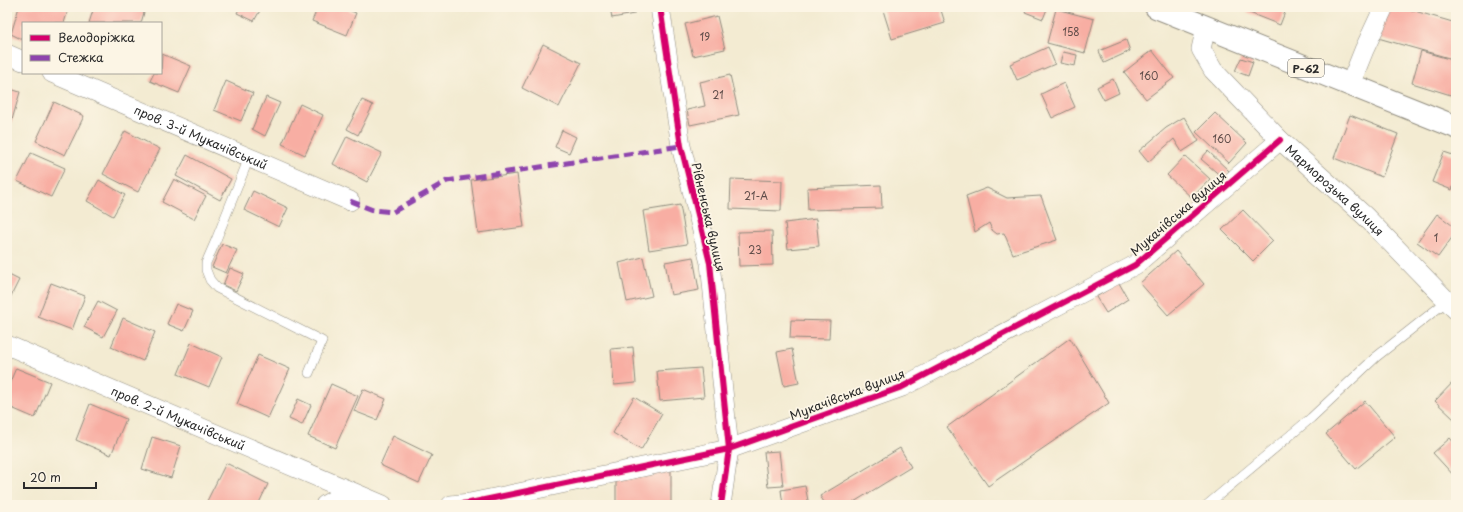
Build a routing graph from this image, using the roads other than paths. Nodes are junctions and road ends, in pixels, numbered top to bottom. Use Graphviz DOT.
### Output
graph roads {
  1 [pos="660,7"];
  2 [pos="1156,7"];
  3 [pos="1384,7"];
  4 [pos="1206,27"];
  5 [pos="7,54"];
  6 [pos="22,61"];
  7 [pos="54,74"];
  8 [pos="1350,85"];
  9 [pos="1456,128"];
  10 [pos="1280,140"];
  11 [pos="249,158"];
  12 [pos="350,201"];
  13 [pos="1452,306"];
  14 [pos="7,345"];
  15 [pos="309,372"];
  16 [pos="729,449"];
  17 [pos="349,491"];
  18 [pos="325,505"];
  19 [pos="383,505"];
  20 [pos="451,505"];
  21 [pos="721,505"];
  22 [pos="1207,505"];
  1 -- 16 [label="street, Рівненська вулиця"];
  2 -- 4 [label="main road, Р-62"];
  3 -- 8 [label="street"];
  4 -- 8 [label="main road, Р-62"];
  4 -- 10 [label="street, Марморозька вулиця"];
  5 -- 6 [label="street"];
  7 -- 11 [label="street, пров. 3-й Мукачівський"];
  8 -- 9 [label="main road, Р-62"];
  10 -- 13 [label="street, Марморозька вулиця"];
  10 -- 16 [label="street, Мукачівська вулиця"];
  11 -- 12 [label="street, пров. 3-й Мукачівський"];
  11 -- 15 [label="lane"];
  13 -- 22 [label="lane"];
  14 -- 17 [label="street, пров. 2-й Мукачівський"];
  16 -- 20 [label="street, Мукачівська вулиця"];
  16 -- 21 [label="street, Рівненська вулиця"];
  17 -- 18 [label="street"];
  17 -- 19 [label="street"];
}
